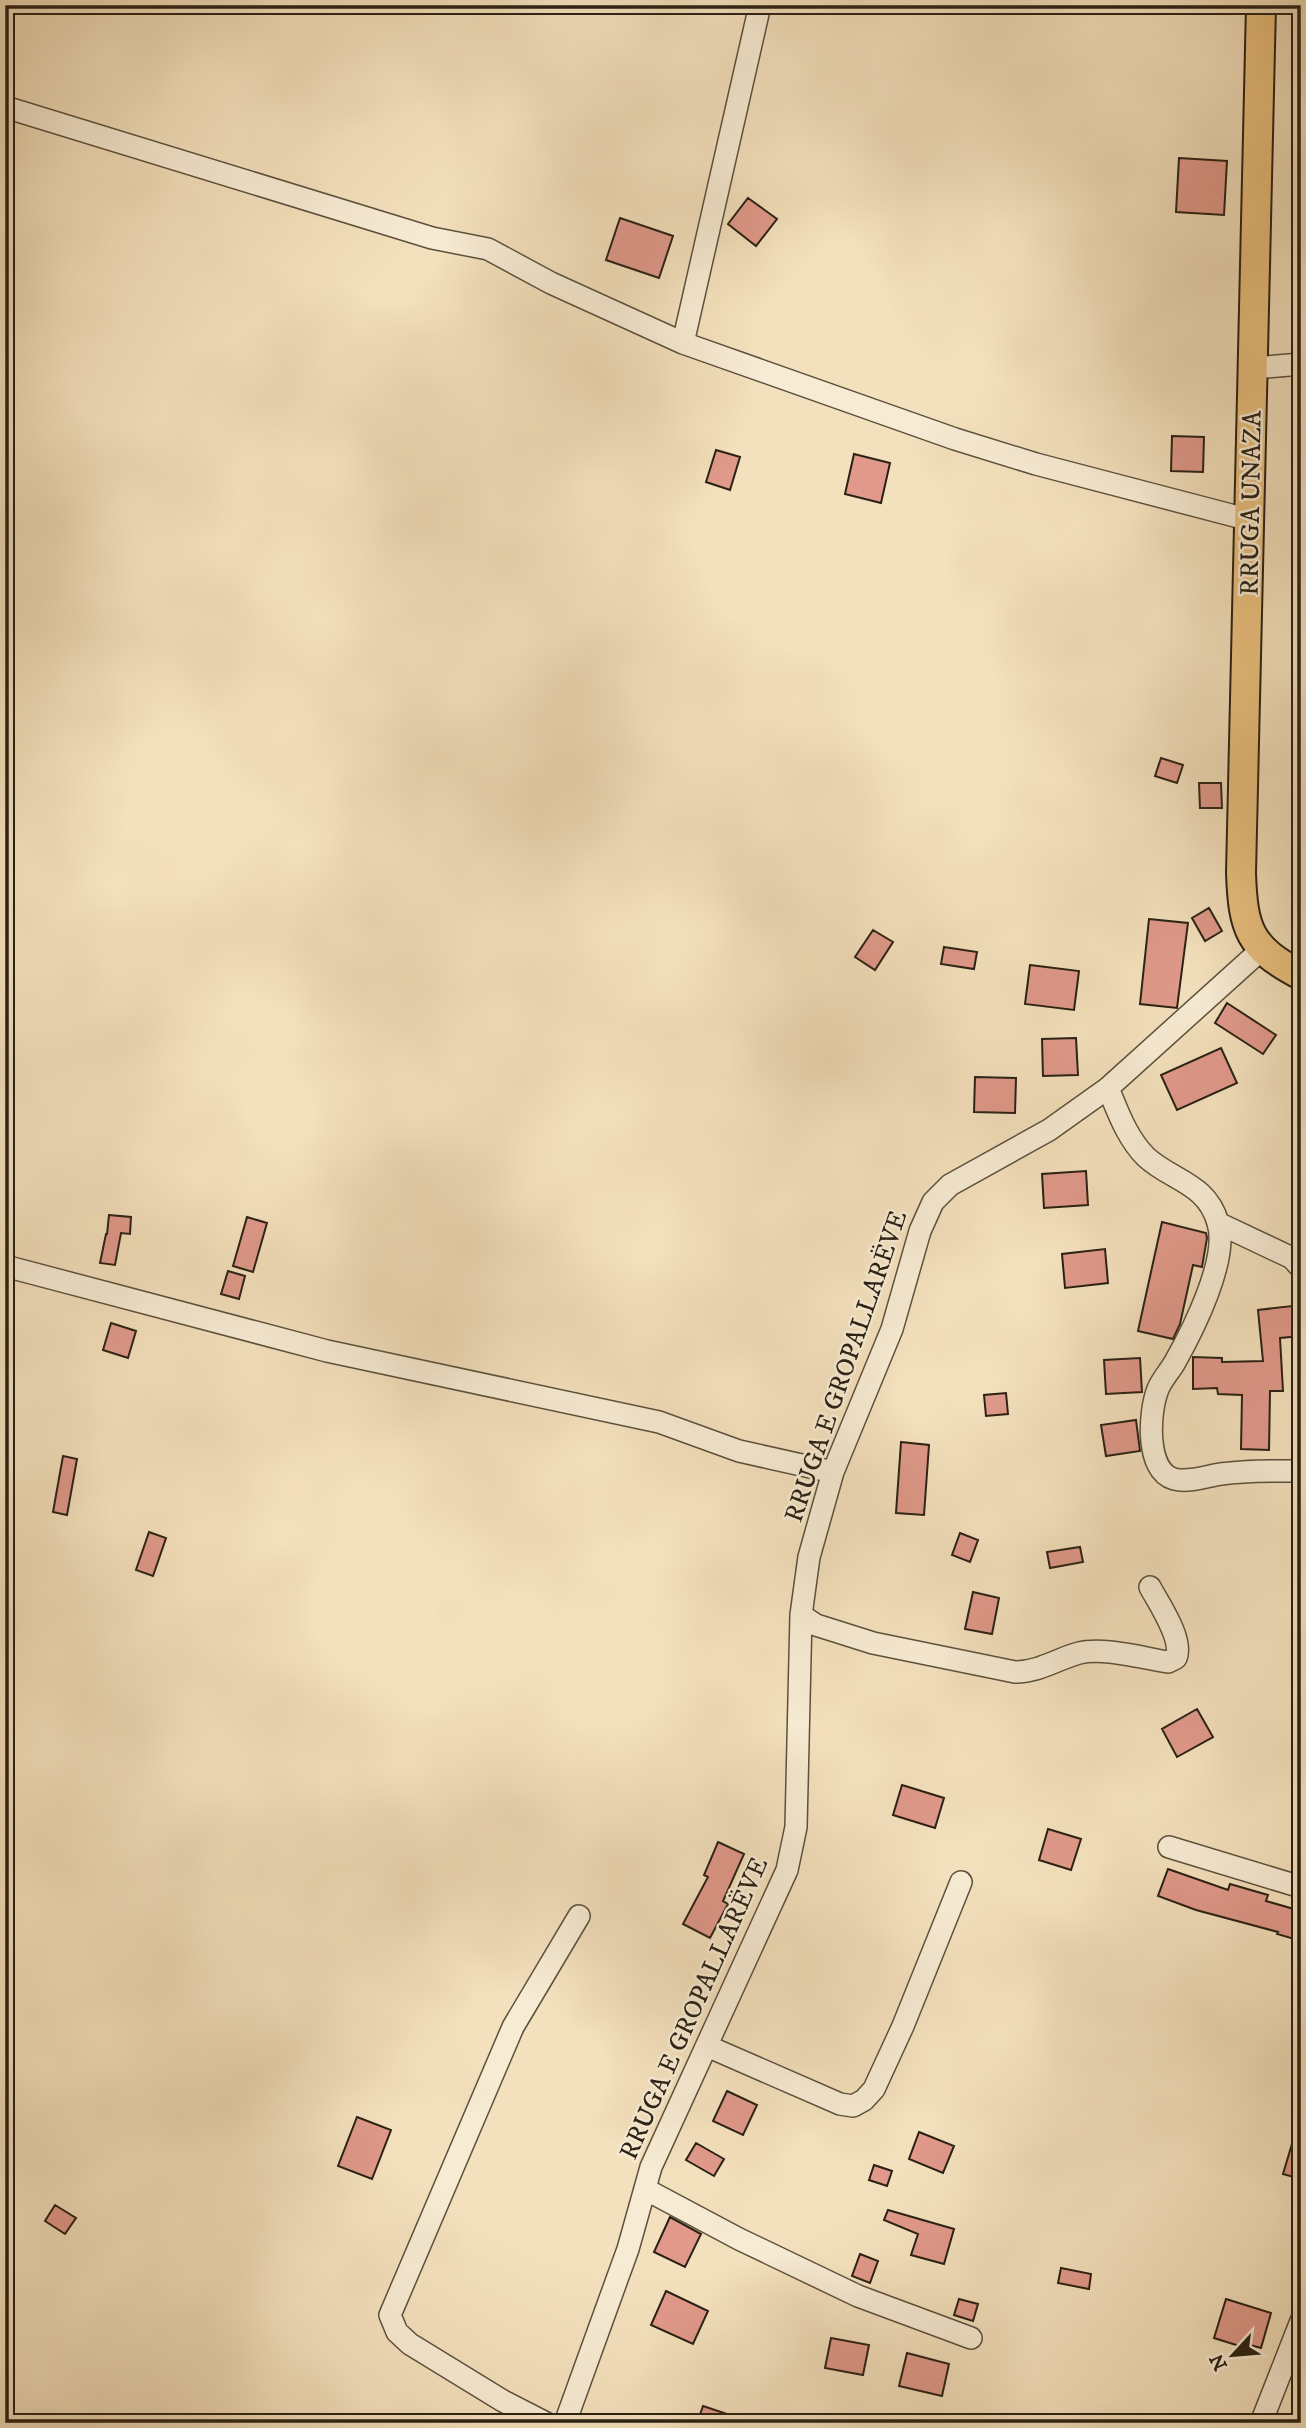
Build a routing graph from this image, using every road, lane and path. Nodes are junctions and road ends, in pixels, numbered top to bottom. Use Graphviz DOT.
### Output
graph roads {
  1 [pos="760,5"];
  2 [pos="1261,5"];
  3 [pos="5,107"];
  4 [pos="683,342"];
  5 [pos="1301,364"];
  6 [pos="1254,368"];
  7 [pos="1250,520"];
  8 [pos="1261,950"];
  9 [pos="1301,975"];
  10 [pos="1108,1088"];
  11 [pos="1219,1223"];
  12 [pos="5,1266"];
  13 [pos="1301,1268"];
  14 [pos="1301,1471"];
  15 [pos="833,1472"];
  16 [pos="1150,1587"];
  17 [pos="801,1615"];
  18 [pos="1169,1847"];
  19 [pos="961,1882"];
  20 [pos="1301,1887"];
  21 [pos="579,1916"];
  22 [pos="707,2046"];
  23 [pos="645,2189"];
  24 [pos="1301,2321"];
  25 [pos="971,2339"];
  26 [pos="546,2423"];
  27 [pos="565,2423"];
  28 [pos="1261,2423"];
  1 -- 4 [label="street"];
  2 -- 6 [label="main road, RRUGA UNAZA"];
  3 -- 4 [label="street"];
  4 -- 7 [label="street"];
  5 -- 6 [label="street"];
  6 -- 7 [label="main road, RRUGA UNAZA"];
  7 -- 8 [label="main road, RRUGA UNAZA"];
  8 -- 9 [label="main road"];
  8 -- 10 [label="street, RRUGA E GROPALLARËVE"];
  10 -- 11 [label="street"];
  10 -- 15 [label="street, RRUGA E GROPALLARËVE"];
  11 -- 13 [label="street"];
  11 -- 14 [label="street"];
  12 -- 15 [label="street"];
  15 -- 17 [label="street, RRUGA E GROPALLARËVE"];
  16 -- 17 [label="street"];
  17 -- 22 [label="street, RRUGA E GROPALLARËVE"];
  18 -- 20 [label="street"];
  19 -- 22 [label="street"];
  21 -- 26 [label="street"];
  22 -- 23 [label="street, RRUGA E GROPALLARËVE"];
  23 -- 25 [label="street"];
  23 -- 27 [label="street, RRUGA E GROPALLARËVE"];
  24 -- 28 [label="street"];
}
